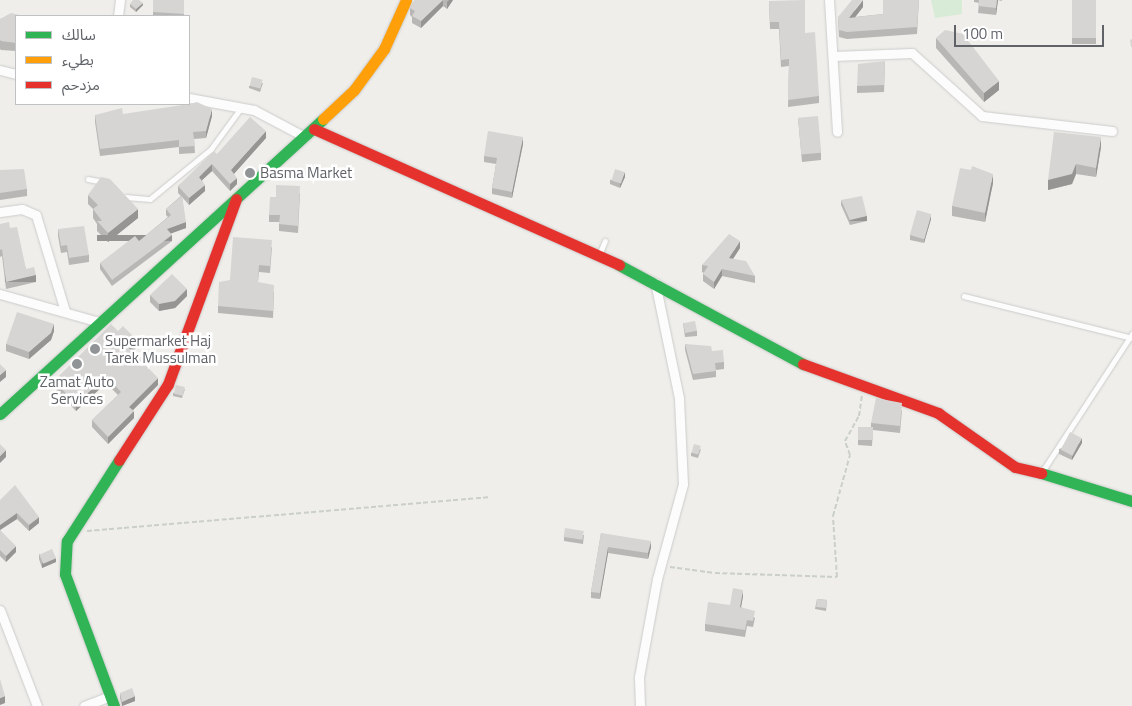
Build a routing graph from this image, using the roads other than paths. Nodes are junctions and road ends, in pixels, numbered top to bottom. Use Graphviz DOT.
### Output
graph roads {
  1 [pos="120,0"];
  2 [pos="406,0"];
  3 [pos="829,0"];
  4 [pos="118,15"];
  5 [pos="834,56"];
  6 [pos="0,70"];
  7 [pos="15,74"];
  8 [pos="190,98"];
  9 [pos="242,107"];
  10 [pos="314,130"];
  11 [pos="1112,131"];
  12 [pos="837,132"];
  13 [pos="305,137"];
  14 [pos="88,179"];
  15 [pos="112,185"];
  16 [pos="122,192"];
  17 [pos="236,199"];
  18 [pos="0,212"];
  19 [pos="605,241"];
  20 [pos="599,256"];
  21 [pos="655,282"];
  22 [pos="0,294"];
  23 [pos="964,296"];
  24 [pos="65,311"];
  25 [pos="99,322"];
  26 [pos="1131,337"];
  27 [pos="0,414"];
  28 [pos="1039,475"];
  29 [pos="1132,502"];
  30 [pos="0,610"];
  31 [pos="112,701"];
  32 [pos="37,706"];
  33 [pos="84,706"];
  34 [pos="640,706"];
  1 -- 4 [label="street"];
  2 -- 10 [label="street"];
  3 -- 5 [label="street"];
  5 -- 11 [label="street"];
  5 -- 12 [label="street"];
  6 -- 7 [label="street"];
  8 -- 9 [label="street"];
  9 -- 13 [label="street"];
  9 -- 16 [label="lane"];
  10 -- 13 [label="street"];
  10 -- 20 [label="street"];
  13 -- 17 [label="street"];
  14 -- 15 [label="lane"];
  17 -- 25 [label="street"];
  17 -- 31 [label="street"];
  18 -- 24 [label="street"];
  19 -- 20 [label="lane"];
  20 -- 21 [label="street"];
  21 -- 28 [label="street"];
  21 -- 34 [label="street"];
  22 -- 24 [label="street"];
  23 -- 26 [label="lane"];
  24 -- 25 [label="street"];
  25 -- 27 [label="street"];
  26 -- 28 [label="lane"];
  28 -- 29 [label="street"];
  30 -- 32 [label="street"];
  31 -- 33 [label="street"];
}
